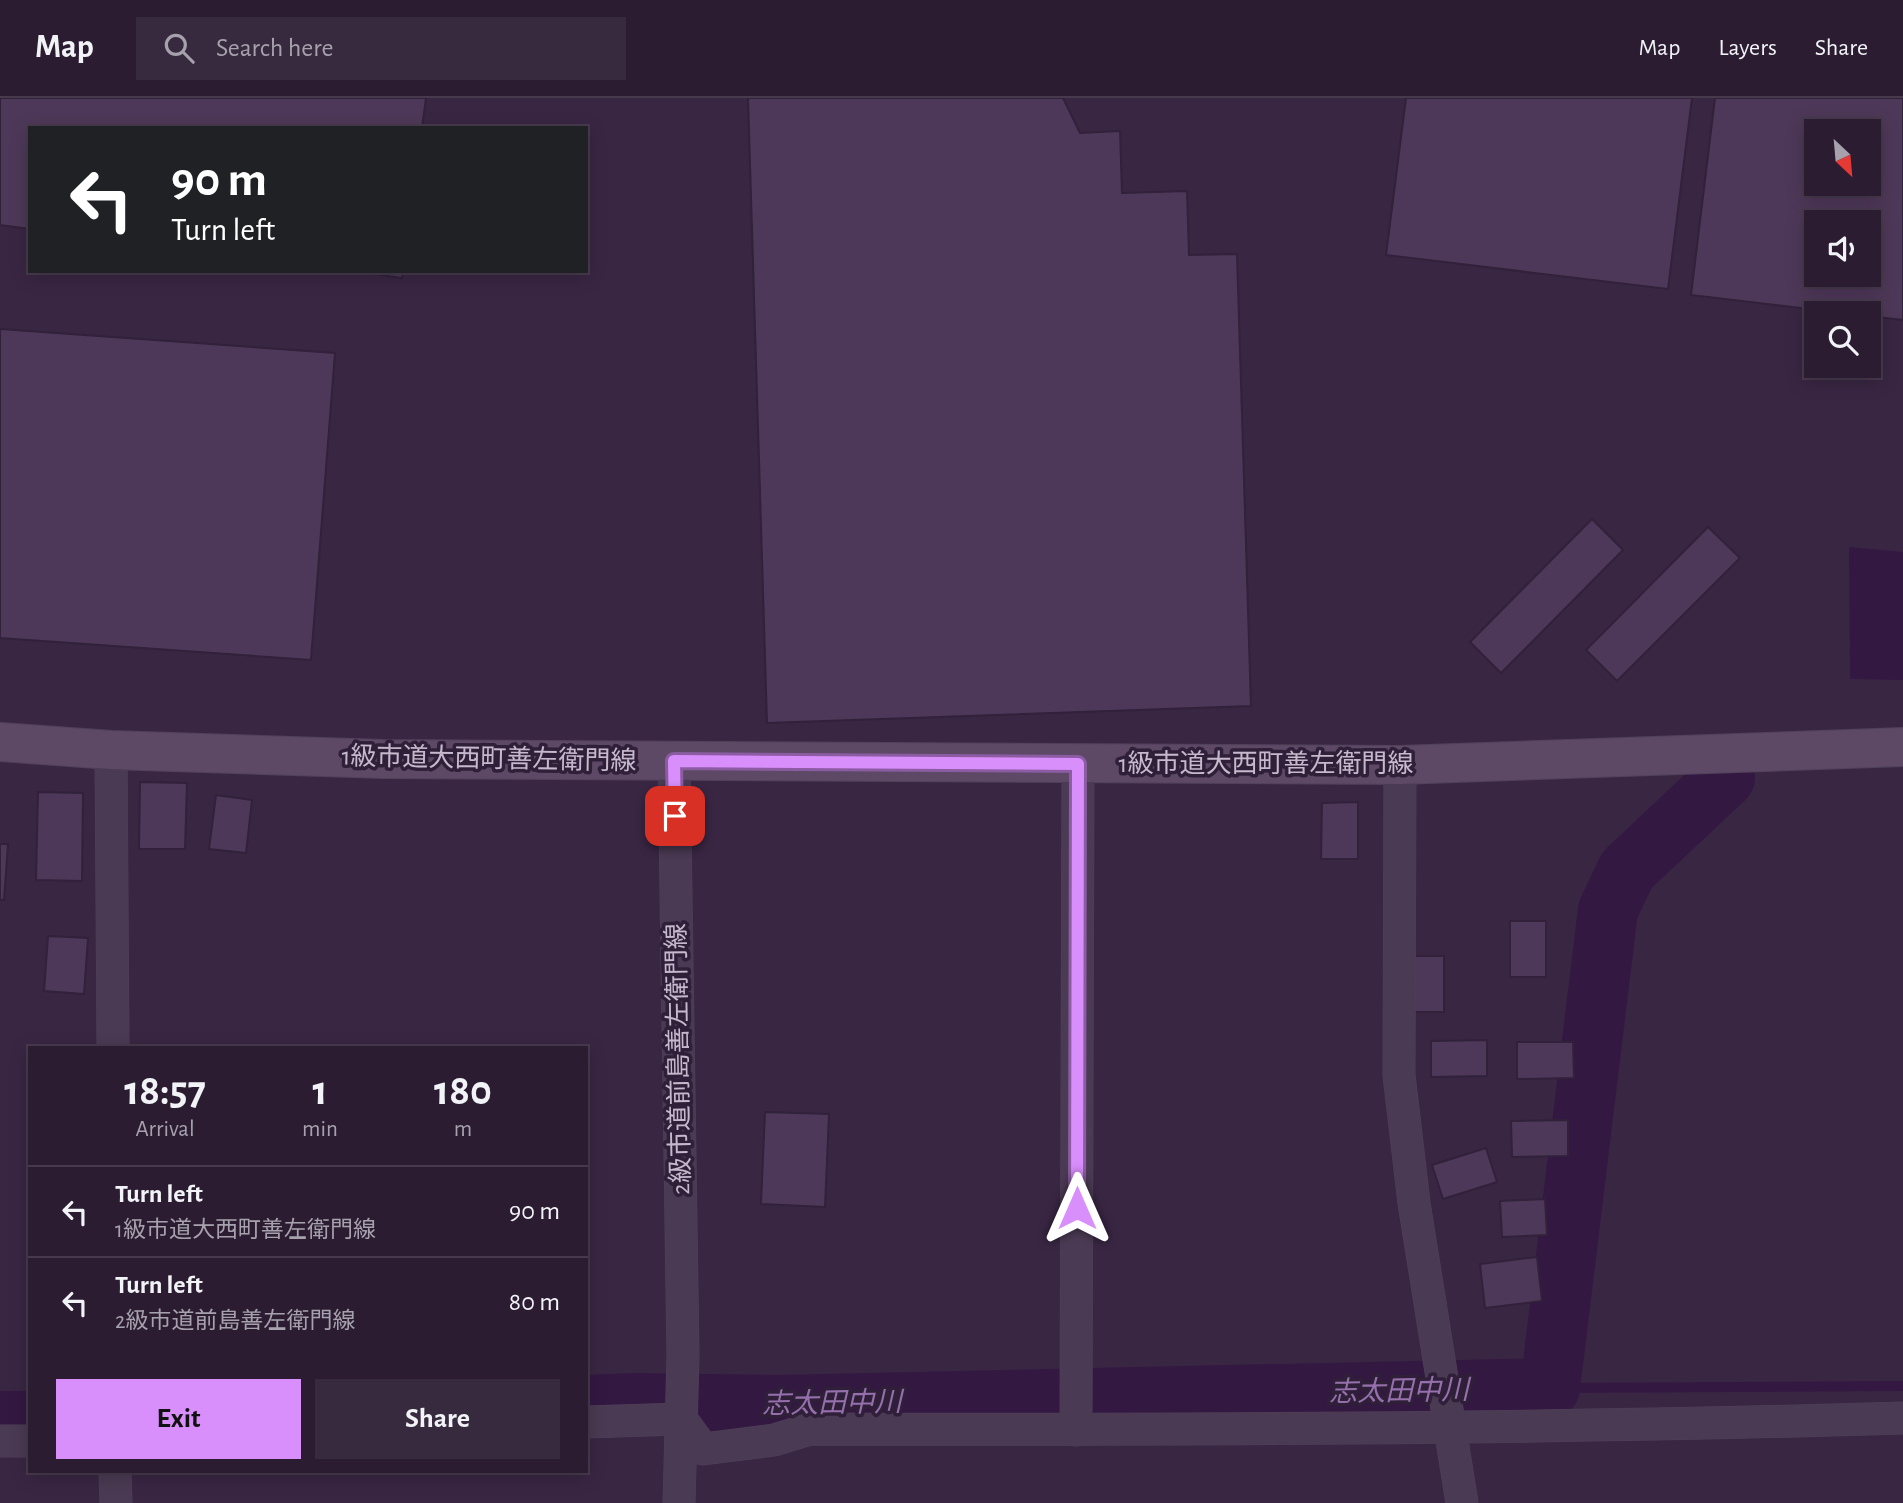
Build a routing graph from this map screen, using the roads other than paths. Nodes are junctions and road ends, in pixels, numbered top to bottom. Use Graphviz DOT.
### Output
graph roads {
  1 [pos="0,742"];
  2 [pos="1903,747"];
  3 [pos="111,750"];
  4 [pos="674,761"];
  5 [pos="1078,764"];
  6 [pos="1399,765"];
  7 [pos="113,1046"];
  8 [pos="1903,1418"];
  9 [pos="681,1419"];
  10 [pos="588,1422"];
  11 [pos="1450,1426"];
  12 [pos="1076,1430"];
  13 [pos="0,1441"];
  14 [pos="28,1441"];
  15 [pos="115,1473"];
  16 [pos="116,1503"];
  17 [pos="679,1503"];
  18 [pos="1462,1503"];
  1 -- 3 [label="street, 1級市道大西町善左衛門線"];
  2 -- 6 [label="street, 1級市道大西町善左衛門線"];
  3 -- 4 [label="street, 1級市道大西町善左衛門線"];
  3 -- 7 [label="street"];
  4 -- 5 [label="street, 1級市道大西町善左衛門線"];
  4 -- 9 [label="street, 2級市道前島善左衛門線"];
  5 -- 6 [label="street, 1級市道大西町善左衛門線"];
  5 -- 12 [label="street"];
  6 -- 11 [label="street"];
  8 -- 11 [label="street"];
  9 -- 10 [label="street"];
  9 -- 12 [label="street"];
  9 -- 17 [label="street"];
  11 -- 12 [label="street"];
  11 -- 18 [label="street"];
  13 -- 14 [label="street"];
  15 -- 16 [label="street"];
}
